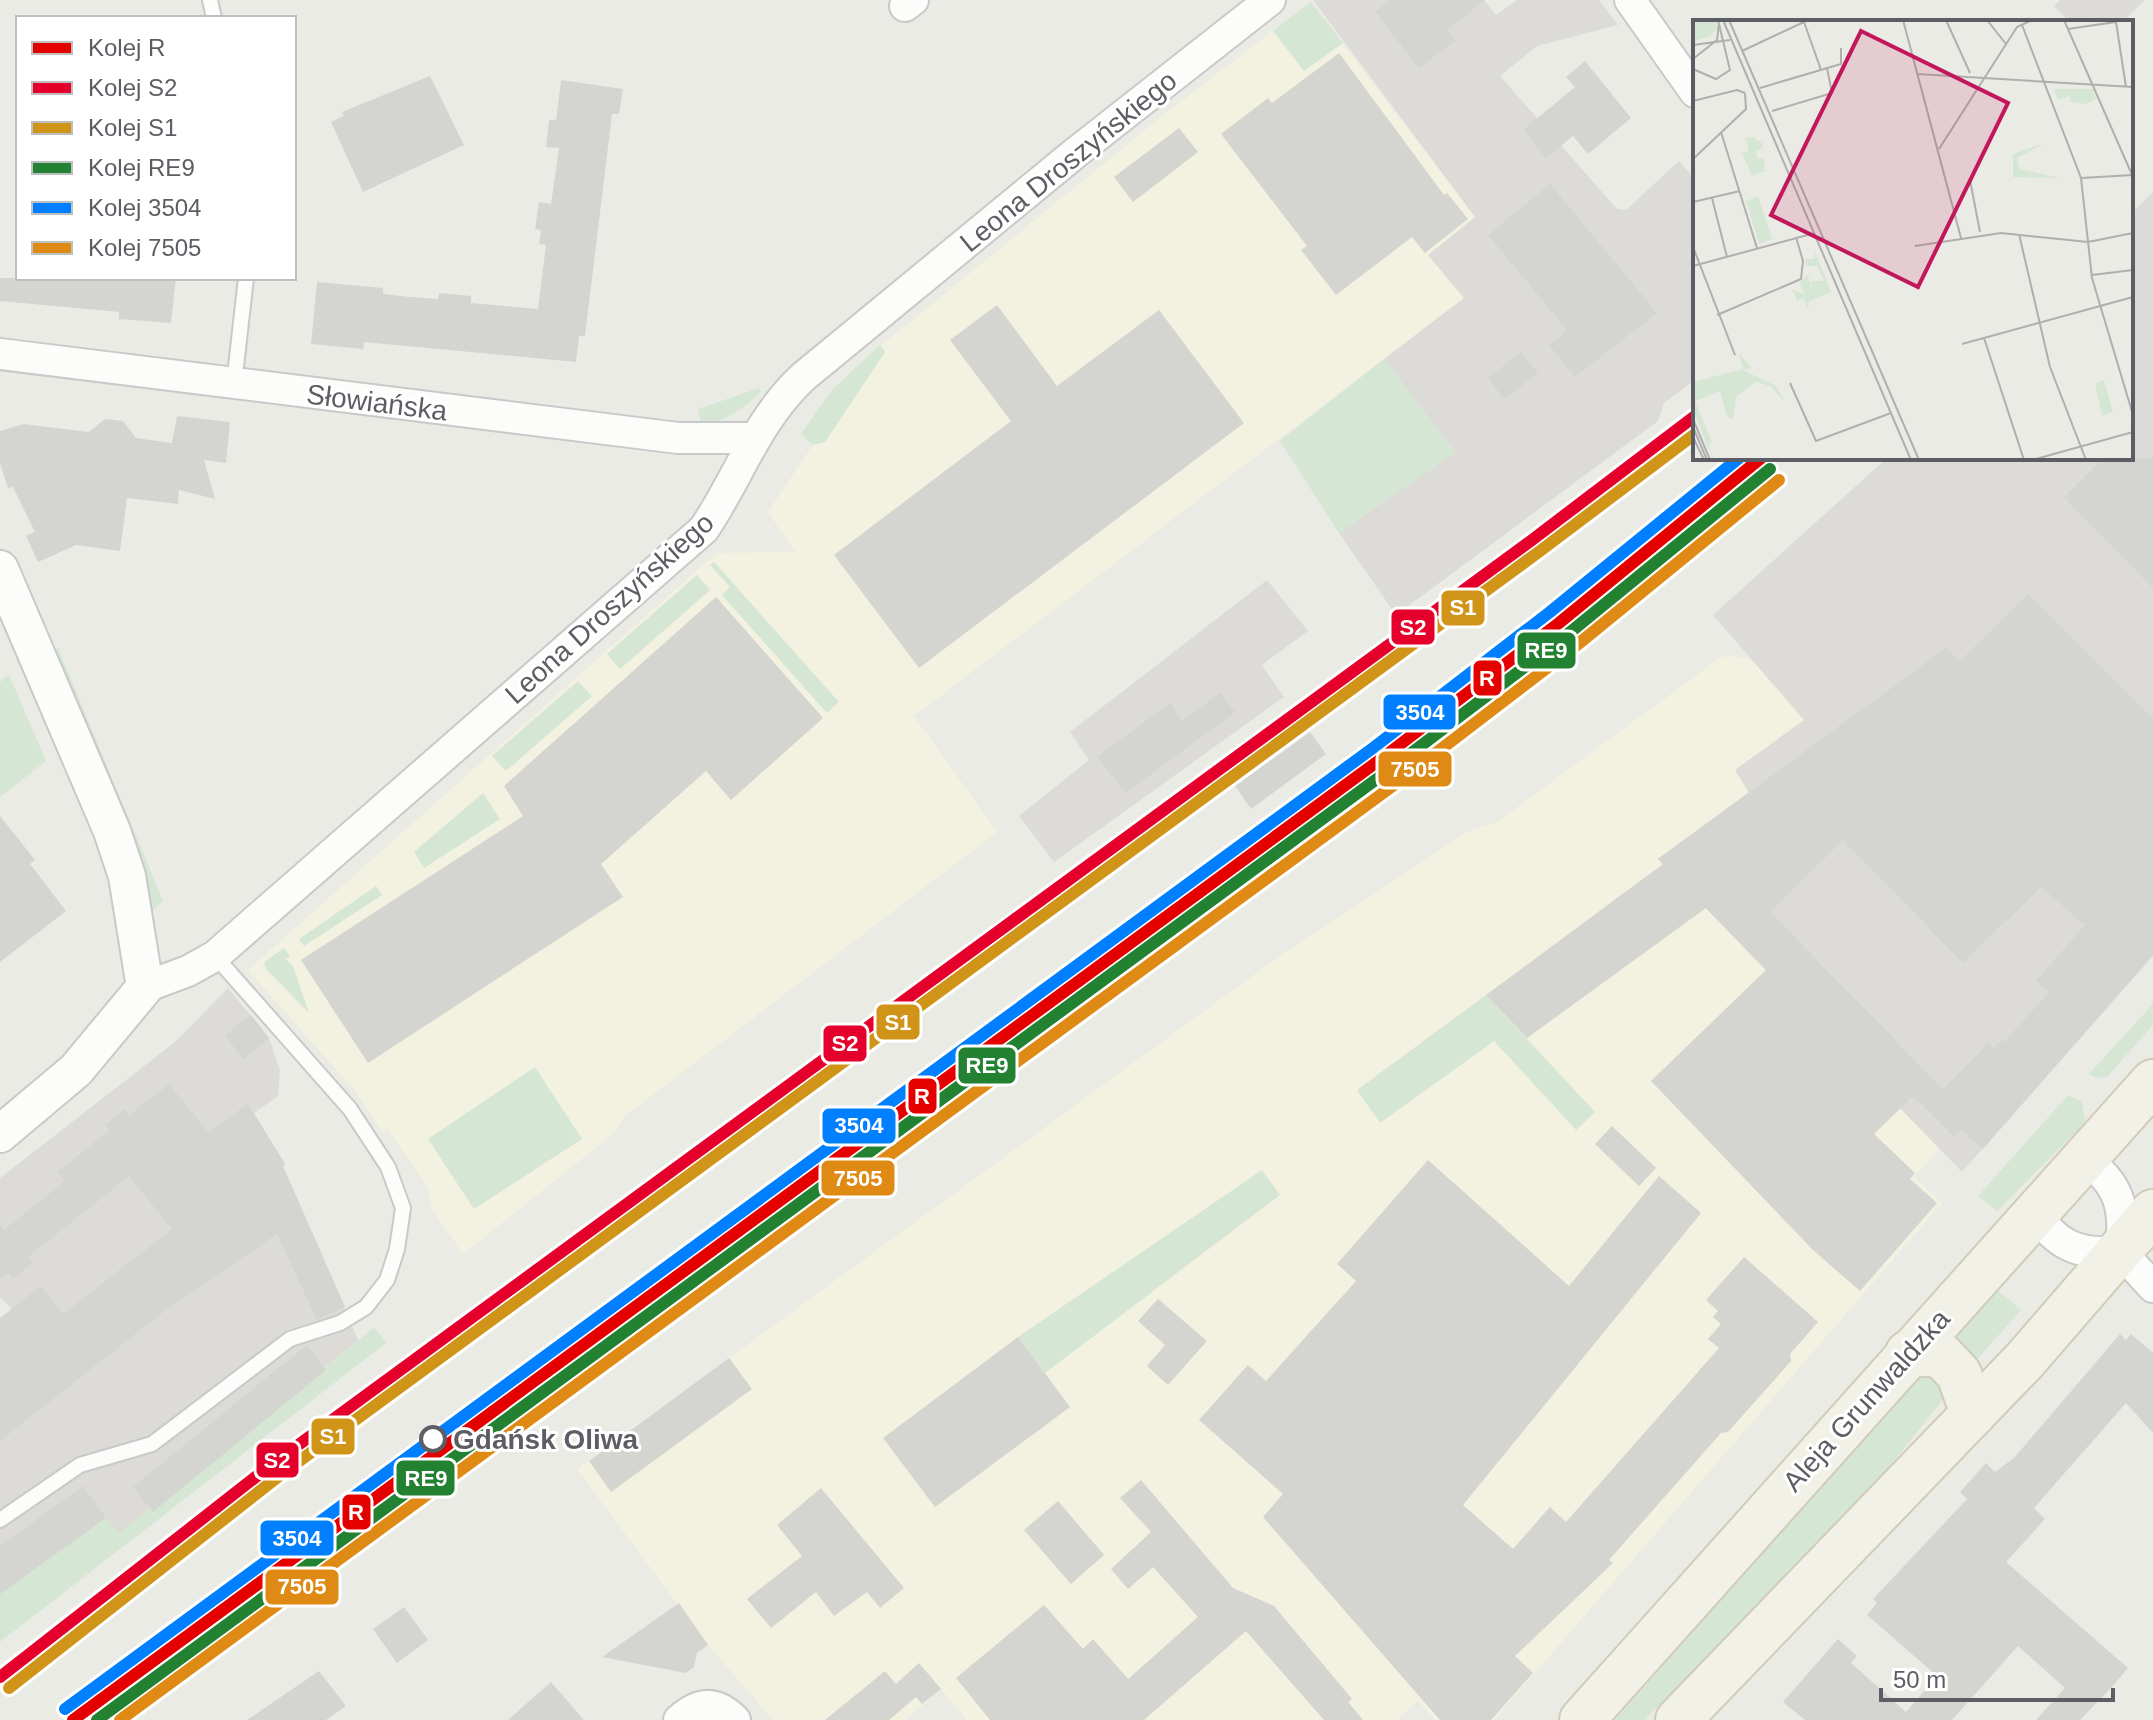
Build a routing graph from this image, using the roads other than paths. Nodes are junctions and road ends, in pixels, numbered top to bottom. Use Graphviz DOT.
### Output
graph roads {
  1 [pos="1270,0"];
  2 [pos="1630,0"];
  3 [pos="1693,89"];
  4 [pos="246,280"];
  5 [pos="0,354"];
  6 [pos="234,384"];
  7 [pos="754,438"];
  8 [pos="0,569"];
  9 [pos="215,956"];
  10 [pos="145,987"];
  11 [pos="2153,1082"];
  12 [pos="0,1134"];
  13 [pos="2083,1159"];
  14 [pos="2035,1211"];
  15 [pos="2153,1212"];
  16 [pos="2120,1251"];
  17 [pos="2153,1287"];
  18 [pos="1908,1353"];
  19 [pos="1973,1414"];
  20 [pos="0,1520"];
  21 [pos="679,1720"];
  22 [pos="735,1720"];
  23 [pos="1582,1720"];
  24 [pos="1678,1720"];
  1 -- 7 [label="street, Leona Droszyńskiego"];
  2 -- 3 [label="street"];
  4 -- 6 [label="lane"];
  5 -- 6 [label="street, Słowiańska"];
  6 -- 7 [label="street, Słowiańska"];
  7 -- 9 [label="street, Leona Droszyńskiego"];
  8 -- 10 [label="street"];
  9 -- 10 [label="street, Leona Droszyńskiego"];
  9 -- 20 [label="lane"];
  10 -- 12 [label="street, Leona Droszyńskiego"];
  11 -- 13 [label="main road, Aleja Grunwaldzka"];
  13 -- 14 [label="main road, Aleja Grunwaldzka"];
  13 -- 16 [label="street"];
  14 -- 16 [label="street"];
  14 -- 18 [label="main road, Aleja Grunwaldzka"];
  15 -- 16 [label="main road"];
  16 -- 17 [label="street"];
  16 -- 19 [label="main road"];
  18 -- 19 [label="main road"];
  18 -- 23 [label="main road, Aleja Grunwaldzka"];
  19 -- 24 [label="main road"];
  21 -- 22 [label="street"];
}
